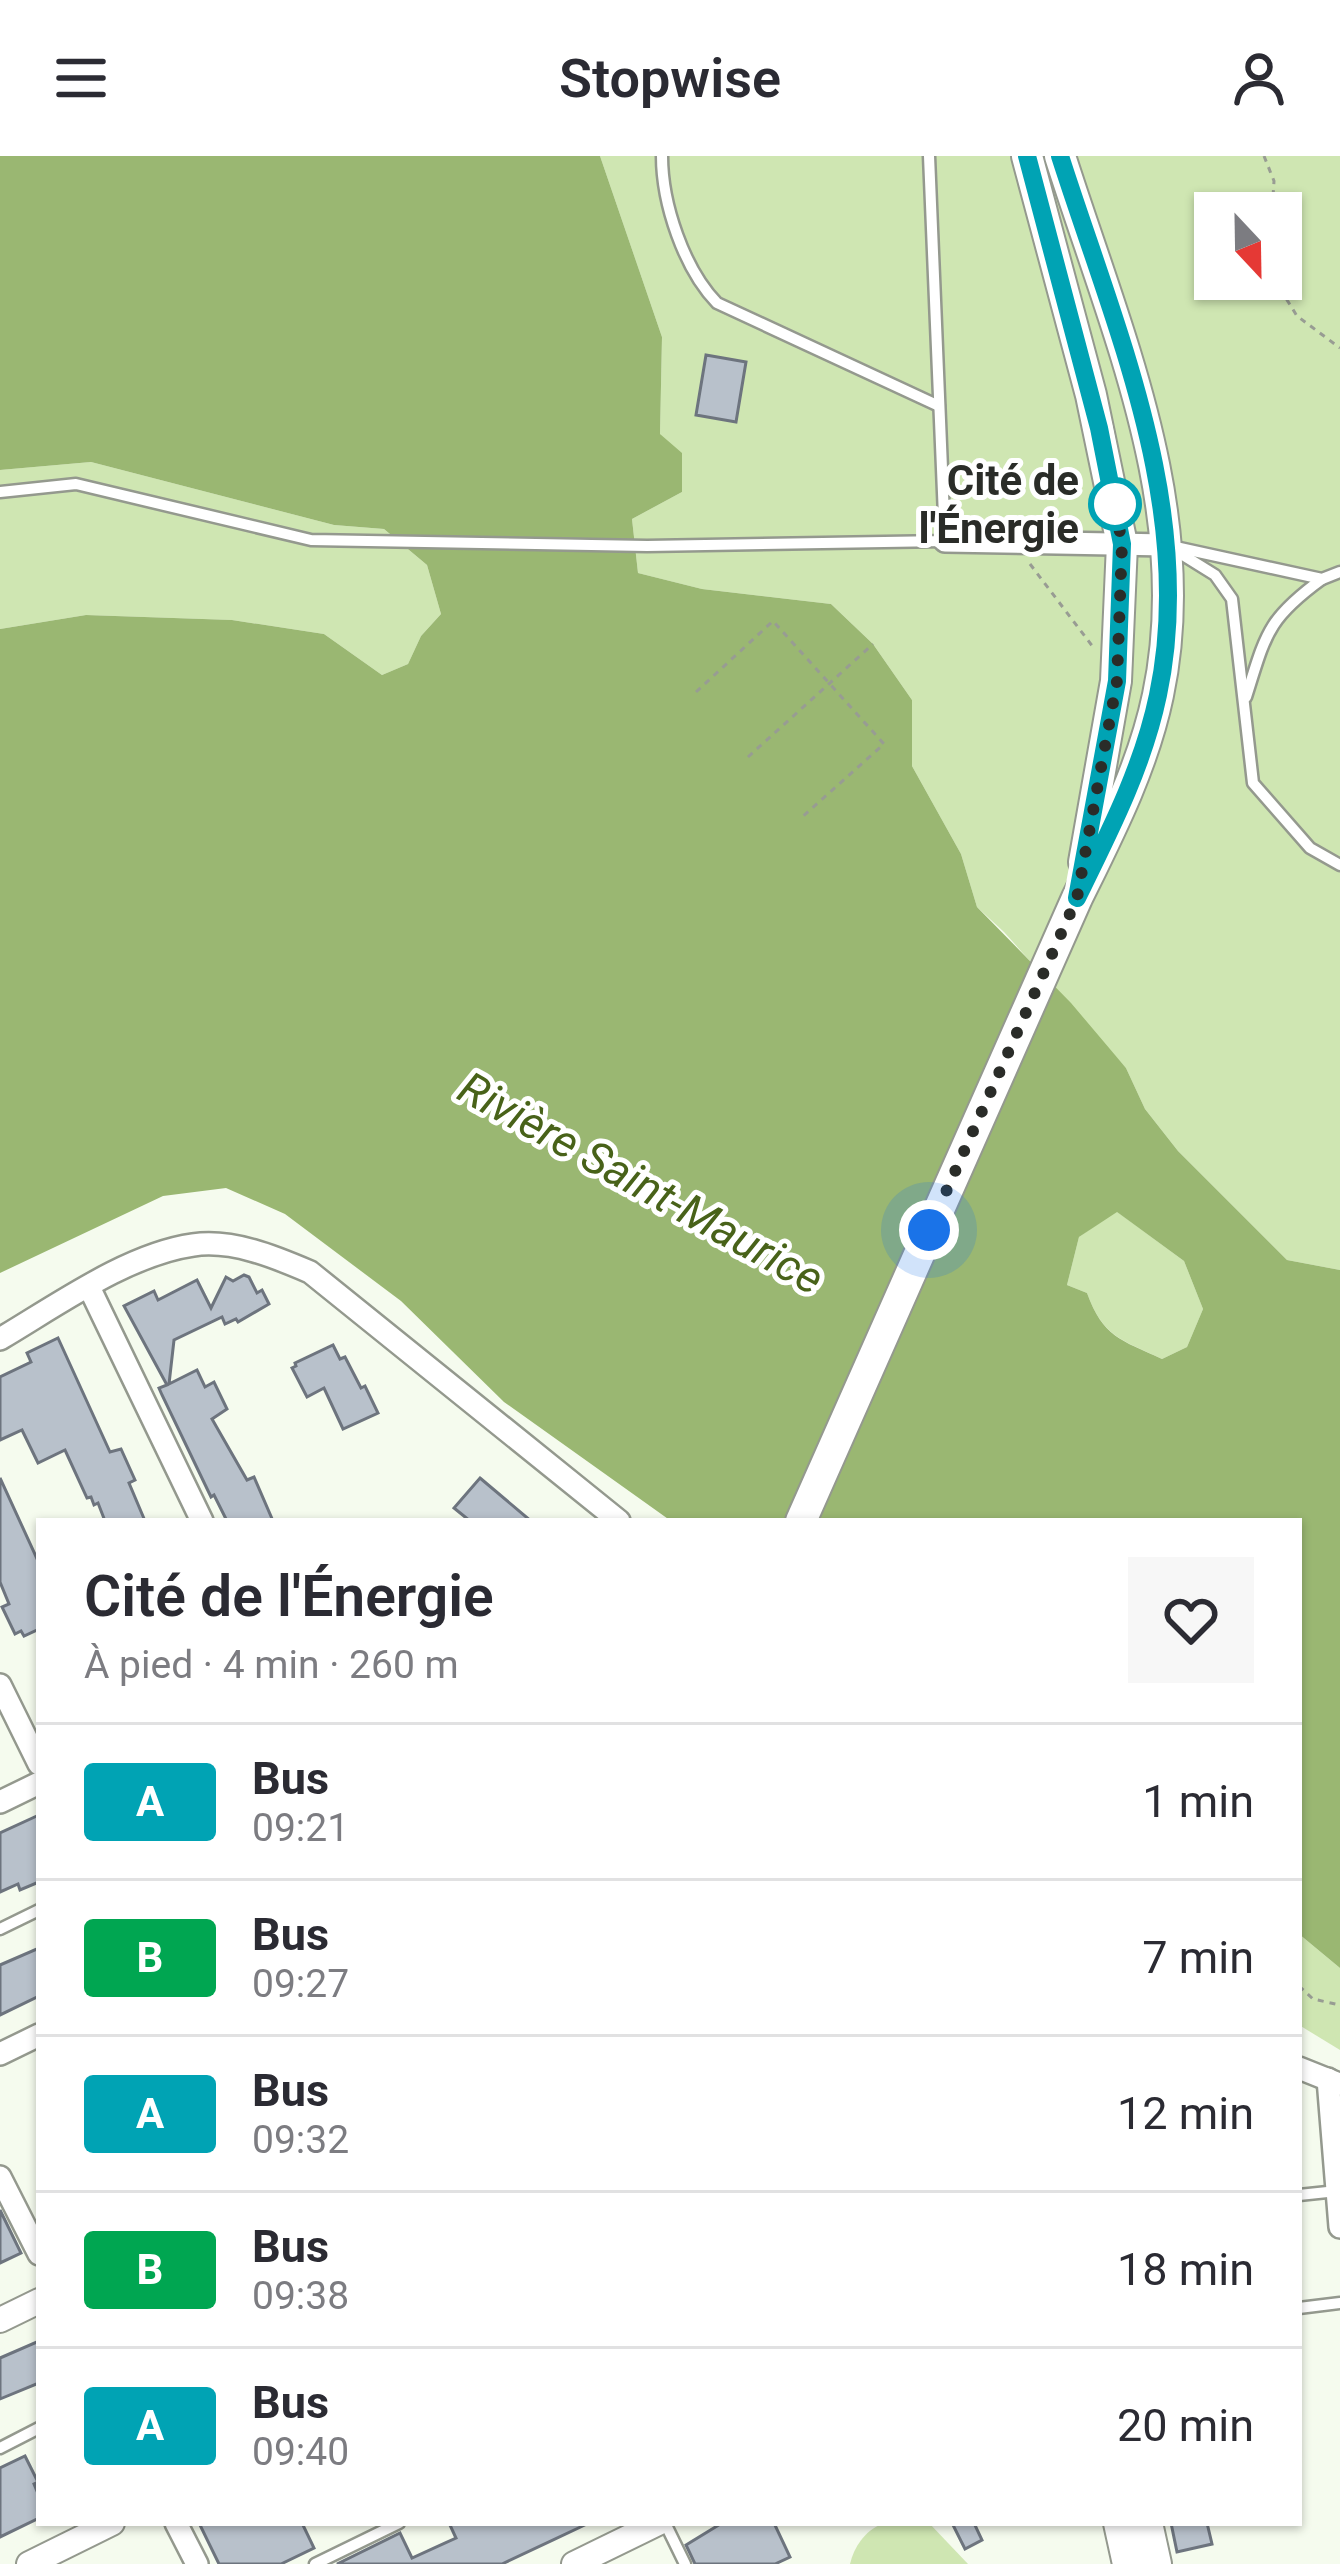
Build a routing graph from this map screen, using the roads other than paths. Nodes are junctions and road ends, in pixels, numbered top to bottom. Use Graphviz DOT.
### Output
graph roads {
  1 [pos="662,156"];
  2 [pos="929,156"];
  3 [pos="1027,156"];
  4 [pos="1060,156"];
  5 [pos="939,406"];
  6 [pos="0,492"];
  7 [pos="945,541"];
  8 [pos="1122,544"];
  9 [pos="1168,545"];
  10 [pos="1340,572"];
  11 [pos="1322,579"];
  12 [pos="1244,704"];
  13 [pos="1340,865"];
  14 [pos="1077,898"];
  15 [pos="89,1287"];
  16 [pos="0,1339"];
  17 [pos="201,1518"];
  18 [pos="615,1518"];
  19 [pos="801,1518"];
  20 [pos="0,1685"];
  21 [pos="36,1759"];
  22 [pos="36,1784"];
  23 [pos="0,1802"];
  24 [pos="36,1911"];
  25 [pos="0,1929"];
  26 [pos="36,2036"];
  27 [pos="0,2054"];
  28 [pos="1302,2069"];
  29 [pos="1334,2082"];
  30 [pos="1,2181"];
  31 [pos="1337,2191"];
  32 [pos="1302,2195"];
  33 [pos="1340,2227"];
  34 [pos="36,2248"];
  35 [pos="36,2302"];
  36 [pos="1340,2303"];
  37 [pos="1302,2308"];
  38 [pos="0,2320"];
  39 [pos="36,2430"];
  40 [pos="0,2448"];
  41 [pos="106,2526"];
  42 [pos="178,2526"];
  43 [pos="393,2526"];
  44 [pos="656,2526"];
  45 [pos="664,2526"];
  46 [pos="1120,2526"];
  47 [pos="1148,2526"];
  48 [pos="29,2564"];
  49 [pos="197,2564"];
  50 [pos="315,2564"];
  51 [pos="574,2564"];
  52 [pos="685,2564"];
  53 [pos="1128,2564"];
  54 [pos="1156,2564"];
  1 -- 5 [label="lane"];
  2 -- 5 [label="lane"];
  3 -- 8 [label="main road"];
  4 -- 9 [label="main road"];
  5 -- 7 [label="lane"];
  6 -- 7 [label="lane"];
  7 -- 8 [label="street"];
  8 -- 9 [label="street"];
  8 -- 14 [label="main road"];
  9 -- 11 [label="lane"];
  9 -- 12 [label="lane"];
  9 -- 14 [label="main road"];
  10 -- 11 [label="lane"];
  11 -- 12 [label="lane"];
  12 -- 13 [label="lane"];
  14 -- 19 [label="main road"];
  15 -- 16 [label="street"];
  15 -- 17 [label="street"];
  15 -- 18 [label="street"];
  20 -- 21 [label="street"];
  22 -- 23 [label="street"];
  24 -- 25 [label="lane"];
  26 -- 27 [label="street"];
  28 -- 29 [label="street"];
  29 -- 31 [label="street"];
  30 -- 34 [label="street"];
  31 -- 32 [label="lane"];
  31 -- 33 [label="street"];
  35 -- 38 [label="street"];
  36 -- 37 [label="lane"];
  39 -- 40 [label="lane"];
  41 -- 48 [label="street"];
  42 -- 49 [label="street"];
  43 -- 50 [label="lane"];
  44 -- 51 [label="street"];
  45 -- 52 [label="lane"];
  46 -- 53 [label="main road"];
  47 -- 54 [label="main road"];
}
